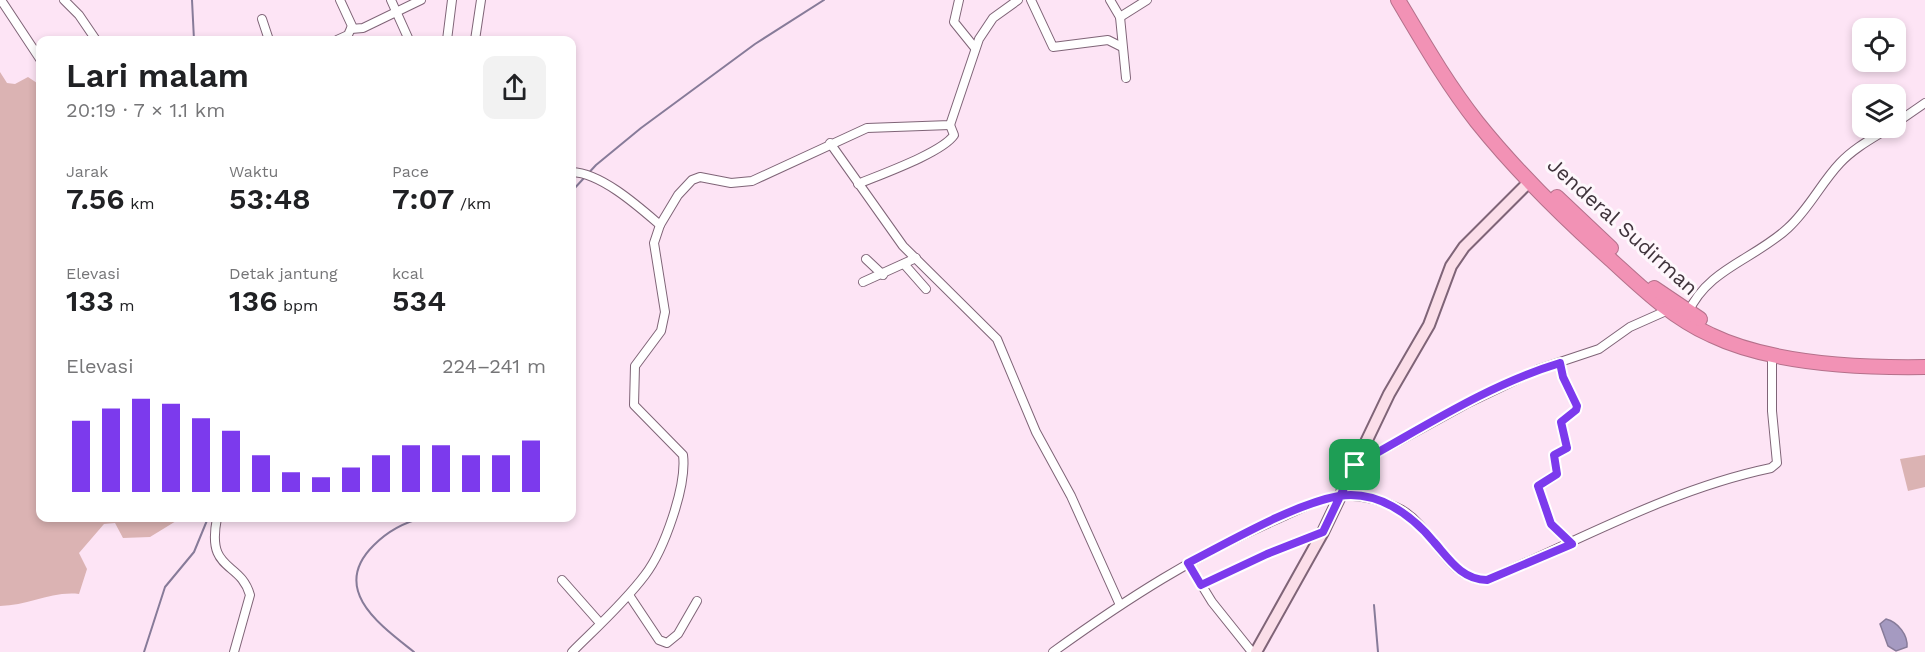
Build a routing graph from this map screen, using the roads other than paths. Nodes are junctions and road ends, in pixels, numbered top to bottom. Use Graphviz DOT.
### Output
graph roads {
  1 [pos="1,0"];
  2 [pos="64,0"];
  3 [pos="340,0"];
  4 [pos="391,0"];
  5 [pos="422,0"];
  6 [pos="452,0"];
  7 [pos="481,0"];
  8 [pos="959,0"];
  9 [pos="1018,0"];
  10 [pos="1031,0"];
  11 [pos="1110,0"];
  12 [pos="1147,0"];
  13 [pos="1398,0"];
  14 [pos="1409,0"];
  15 [pos="398,12"];
  16 [pos="1120,18"];
  17 [pos="262,19"];
  18 [pos="350,35"];
  19 [pos="93,36"];
  20 [pos="268,36"];
  21 [pos="407,36"];
  22 [pos="448,36"];
  23 [pos="476,36"];
  24 [pos="1122,47"];
  25 [pos="975,48"];
  26 [pos="36,53"];
  27 [pos="1126,78"];
  28 [pos="1925,103"];
  29 [pos="1906,116"];
  30 [pos="950,125"];
  31 [pos="1875,138"];
  32 [pos="831,143"];
  33 [pos="576,172"];
  34 [pos="1529,182"];
  35 [pos="858,184"];
  36 [pos="660,225"];
  37 [pos="916,258"];
  38 [pos="866,259"];
  39 [pos="904,264"];
  40 [pos="883,275"];
  41 [pos="863,282"];
  42 [pos="926,289"];
  43 [pos="1666,311"];
  44 [pos="1688,313"];
  45 [pos="1772,353"];
  46 [pos="1925,359"];
  47 [pos="1560,363"];
  48 [pos="1900,363"];
  49 [pos="1925,367"];
  50 [pos="1355,465"];
  51 [pos="1340,496"];
  52 [pos="216,522"];
  53 [pos="1323,532"];
  54 [pos="1572,544"];
  55 [pos="1188,563"];
  56 [pos="562,580"];
  57 [pos="1201,585"];
  58 [pos="629,595"];
  59 [pos="697,601"];
  60 [pos="1120,606"];
  61 [pos="600,622"];
  62 [pos="575,651"];
  63 [pos="234,652"];
  64 [pos="1053,652"];
  65 [pos="1252,652"];
  66 [pos="1256,652"];
  1 -- 26 [label="street"];
  2 -- 19 [label="street"];
  3 -- 18 [label="street"];
  4 -- 15 [label="street"];
  5 -- 15 [label="street"];
  6 -- 22 [label="street"];
  7 -- 23 [label="street"];
  8 -- 25 [label="street"];
  9 -- 25 [label="street"];
  10 -- 24 [label="street"];
  11 -- 16 [label="street"];
  12 -- 16 [label="street"];
  13 -- 34 [label="highway"];
  14 -- 44 [label="highway, Jenderal Sudirman"];
  15 -- 18 [label="street"];
  15 -- 21 [label="street"];
  16 -- 24 [label="street"];
  17 -- 20 [label="street"];
  24 -- 27 [label="street"];
  25 -- 30 [label="street"];
  28 -- 29 [label="street"];
  30 -- 32 [label="street"];
  30 -- 35 [label="street"];
  31 -- 44 [label="street"];
  32 -- 35 [label="street"];
  32 -- 36 [label="street"];
  33 -- 36 [label="street"];
  34 -- 43 [label="highway"];
  34 -- 50 [label="street"];
  35 -- 37 [label="street"];
  36 -- 58 [label="street"];
  37 -- 39 [label="street"];
  37 -- 60 [label="street"];
  38 -- 40 [label="street"];
  39 -- 40 [label="street"];
  39 -- 42 [label="street"];
  40 -- 41 [label="street"];
  43 -- 45 [label="highway"];
  43 -- 47 [label="street"];
  44 -- 48 [label="highway, Jenderal Sudirman"];
  45 -- 48 [label="highway"];
  45 -- 54 [label="street"];
  46 -- 48 [label="highway, Jenderal Sudirman"];
  47 -- 50 [label="street"];
  47 -- 54 [label="street"];
  48 -- 49 [label="highway"];
  50 -- 51 [label="street"];
  51 -- 53 [label="street"];
  51 -- 54 [label="street"];
  51 -- 55 [label="street"];
  52 -- 63 [label="street"];
  53 -- 57 [label="street"];
  53 -- 66 [label="street"];
  55 -- 57 [label="street"];
  55 -- 60 [label="street"];
  56 -- 61 [label="street"];
  57 -- 65 [label="street"];
  58 -- 59 [label="street"];
  58 -- 61 [label="street"];
  60 -- 64 [label="street"];
  61 -- 62 [label="street"];
}
